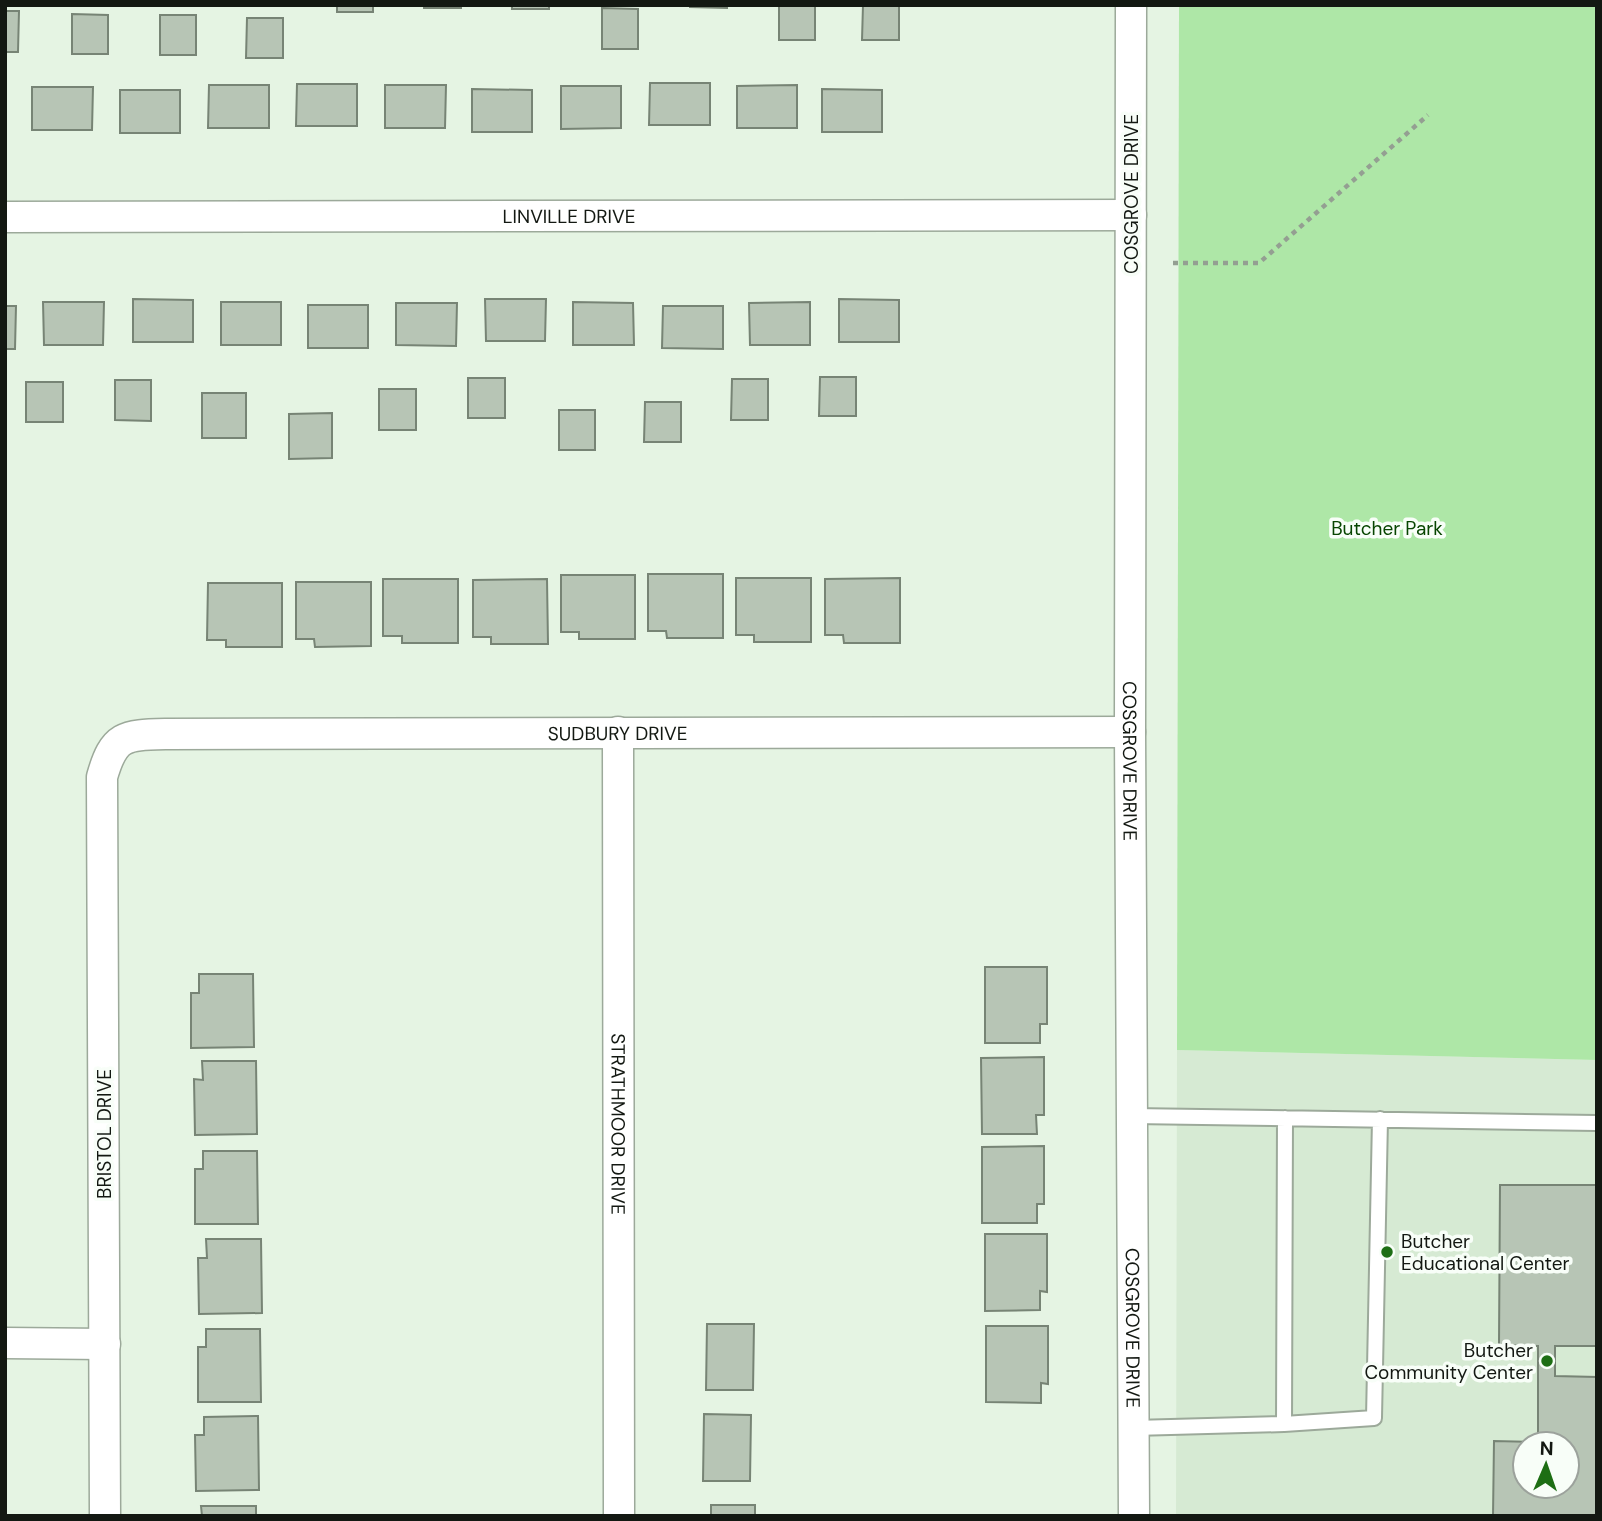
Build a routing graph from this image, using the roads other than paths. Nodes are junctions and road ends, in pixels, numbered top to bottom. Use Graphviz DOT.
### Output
graph roads {
  1 [pos="1131,5"];
  2 [pos="1131,215"];
  3 [pos="5,217"];
  4 [pos="618,732"];
  5 [pos="1130,732"];
  6 [pos="109,753"];
  7 [pos="1132,1116"];
  8 [pos="1285,1118"];
  9 [pos="1380,1119"];
  10 [pos="1597,1123"];
  11 [pos="5,1343"];
  12 [pos="104,1344"];
  13 [pos="1284,1424"];
  14 [pos="1134,1428"];
  15 [pos="105,1516"];
  16 [pos="620,1516"];
  17 [pos="1134,1516"];
  1 -- 2 [label="street, COSGROVE DRIVE"];
  2 -- 3 [label="street, LINVILLE DRIVE"];
  2 -- 5 [label="street, COSGROVE DRIVE"];
  4 -- 5 [label="street, SUDBURY DRIVE"];
  4 -- 6 [label="street, SUDBURY DRIVE"];
  4 -- 16 [label="street, STRATHMOOR DRIVE"];
  5 -- 7 [label="street, COSGROVE DRIVE"];
  6 -- 12 [label="street, BRISTOL DRIVE"];
  7 -- 8 [label="lane"];
  7 -- 14 [label="street, COSGROVE DRIVE"];
  8 -- 9 [label="lane"];
  8 -- 13 [label="lane"];
  9 -- 10 [label="lane"];
  9 -- 13 [label="lane"];
  11 -- 12 [label="street"];
  12 -- 15 [label="street, BRISTOL DRIVE"];
  13 -- 14 [label="lane"];
  14 -- 17 [label="street, COSGROVE DRIVE"];
}
